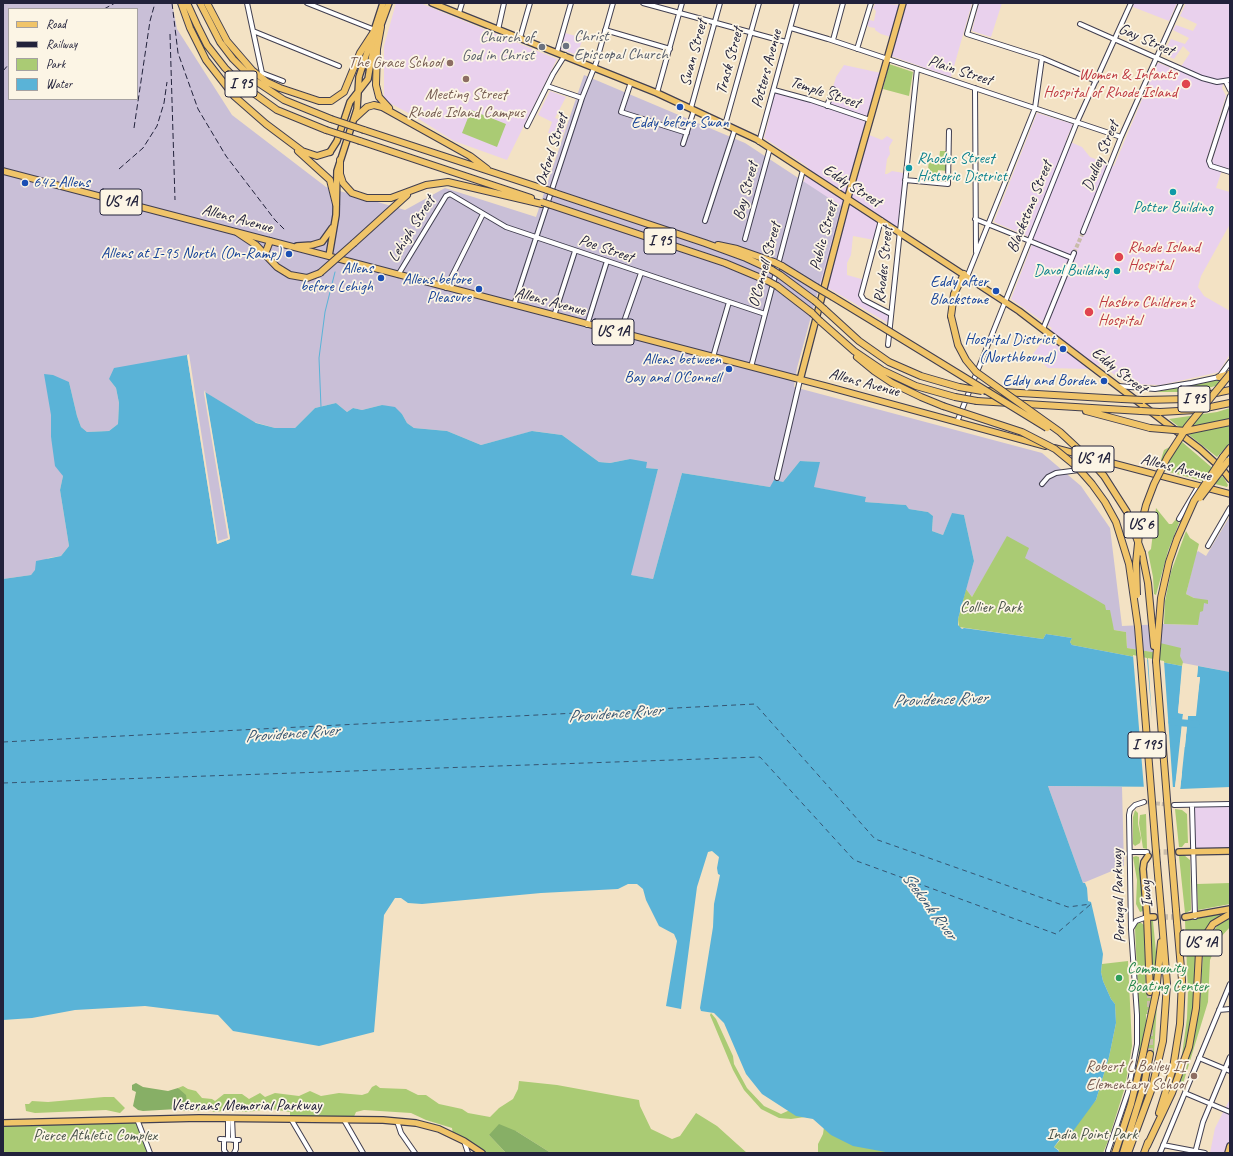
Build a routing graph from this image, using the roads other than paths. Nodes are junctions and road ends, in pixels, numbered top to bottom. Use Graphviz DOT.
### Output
graph roads {
  1 [pos="181,3"];
  2 [pos="187,3"];
  3 [pos="200,3"];
  4 [pos="207,3"];
  5 [pos="247,3"];
  6 [pos="308,3"];
  7 [pos="383,3"];
  8 [pos="389,3"];
  9 [pos="432,3"];
  10 [pos="462,3"];
  11 [pos="504,3"];
  12 [pos="530,3"];
  13 [pos="571,3"];
  14 [pos="613,3"];
  15 [pos="643,3"];
  16 [pos="682,3"];
  17 [pos="720,3"];
  18 [pos="759,3"];
  19 [pos="798,3"];
  20 [pos="843,3"];
  21 [pos="871,3"];
  22 [pos="903,3"];
  23 [pos="976,3"];
  24 [pos="1132,3"];
  25 [pos="1181,3"];
  26 [pos="679,13"];
  27 [pos="458,14"];
  28 [pos="715,22"];
  29 [pos="1080,24"];
  30 [pos="381,26"];
  31 [pos="791,28"];
  32 [pos="375,30"];
  33 [pos="498,30"];
  34 [pos="605,30"];
  35 [pos="253,31"];
  36 [pos="751,32"];
  37 [pos="520,38"];
  38 [pos="1116,39"];
  39 [pos="833,40"];
  40 [pos="786,42"];
  41 [pos="670,49"];
  42 [pos="857,49"];
  43 [pos="557,52"];
  44 [pos="565,55"];
  45 [pos="1042,58"];
  46 [pos="1156,58"];
  47 [pos="887,59"];
  48 [pos="339,66"];
  49 [pos="594,67"];
  50 [pos="917,69"];
  51 [pos="284,80"];
  52 [pos="1096,81"];
  53 [pos="1228,81"];
  54 [pos="631,82"];
  55 [pos="547,86"];
  56 [pos="975,88"];
  57 [pos="833,89"];
  58 [pos="774,90"];
  59 [pos="1230,90"];
  60 [pos="359,91"];
  61 [pos="657,93"];
  62 [pos="1230,96"];
  63 [pos="582,98"];
  64 [pos="827,106"];
  65 [pos="1035,108"];
  66 [pos="693,109"];
  67 [pos="396,114"];
  68 [pos="354,118"];
  69 [pos="870,120"];
  70 [pos="1077,122"];
  71 [pos="725,124"];
  72 [pos="527,126"];
  73 [pos="735,129"];
  74 [pos="949,131"];
  75 [pos="687,133"];
  76 [pos="1121,137"];
  77 [pos="759,142"];
  78 [pos="289,143"];
  79 [pos="683,144"];
  80 [pos="770,148"];
  81 [pos="330,152"];
  82 [pos="340,160"];
  83 [pos="3,170"];
  84 [pos="803,170"];
  85 [pos="490,171"];
  86 [pos="1230,172"];
  87 [pos="905,180"];
  88 [pos="421,186"];
  89 [pos="446,196"];
  90 [pos="848,198"];
  91 [pos="542,203"];
  92 [pos="336,204"];
  93 [pos="483,214"];
  94 [pos="975,219"];
  95 [pos="335,220"];
  96 [pos="881,220"];
  97 [pos="705,221"];
  98 [pos="988,224"];
  99 [pos="900,232"];
  100 [pos="1083,232"];
  101 [pos="238,233"];
  102 [pos="536,238"];
  103 [pos="745,239"];
  104 [pos="270,241"];
  105 [pos="1030,241"];
  106 [pos="705,243"];
  107 [pos="289,246"];
  108 [pos="575,251"];
  109 [pos="1074,253"];
  110 [pos="265,254"];
  111 [pos="976,255"];
  112 [pos="329,256"];
  113 [pos="1072,258"];
  114 [pos="607,261"];
  115 [pos="641,273"];
  116 [pos="398,275"];
  117 [pos="966,276"];
  118 [pos="446,288"];
  119 [pos="729,302"];
  120 [pos="1005,302"];
  121 [pos="514,305"];
  122 [pos="765,314"];
  123 [pos="891,314"];
  124 [pos="554,316"];
  125 [pos="586,325"];
  126 [pos="1043,329"];
  127 [pos="620,333"];
  128 [pos="842,341"];
  129 [pos="888,345"];
  130 [pos="713,357"];
  131 [pos="1230,362"];
  132 [pos="751,367"];
  133 [pos="1230,374"];
  134 [pos="1219,377"];
  135 [pos="800,380"];
  136 [pos="1117,386"];
  137 [pos="1230,390"];
  138 [pos="1230,402"];
  139 [pos="1072,408"];
  140 [pos="957,422"];
  141 [pos="1230,422"];
  142 [pos="1073,445"];
  143 [pos="1230,448"];
  144 [pos="1085,457"];
  145 [pos="1227,459"];
  146 [pos="1216,463"];
  147 [pos="1230,472"];
  148 [pos="777,478"];
  149 [pos="1230,479"];
  150 [pos="1042,484"];
  151 [pos="1198,487"];
  152 [pos="1230,494"];
  153 [pos="1230,508"];
  154 [pos="1180,519"];
  155 [pos="1208,546"];
  156 [pos="1155,626"];
  157 [pos="1138,627"];
  158 [pos="1156,661"];
  159 [pos="1144,802"];
  160 [pos="1230,804"];
  161 [pos="1174,805"];
  162 [pos="1192,806"];
  163 [pos="1230,851"];
  164 [pos="1130,852"];
  165 [pos="1179,852"];
  166 [pos="1193,852"];
  167 [pos="1148,854"];
  168 [pos="1230,909"];
  169 [pos="1230,914"];
  170 [pos="1195,916"];
  171 [pos="1150,917"];
  172 [pos="1185,917"];
  173 [pos="1162,922"];
  174 [pos="1131,929"];
  175 [pos="1230,984"];
  176 [pos="1153,993"];
  177 [pos="1230,1009"];
  178 [pos="1219,1010"];
  179 [pos="1150,1054"];
  180 [pos="1230,1057"];
  181 [pos="1199,1058"];
  182 [pos="1225,1069"];
  183 [pos="1230,1071"];
  184 [pos="1184,1093"];
  185 [pos="1210,1103"];
  186 [pos="1230,1112"];
  187 [pos="230,1118"];
  188 [pos="137,1119"];
  189 [pos="291,1119"];
  190 [pos="344,1120"];
  191 [pos="397,1121"];
  192 [pos="3,1123"];
  193 [pos="230,1139"];
  194 [pos="464,1141"];
  195 [pos="1163,1145"];
  196 [pos="1146,1146"];
  197 [pos="1230,1146"];
  198 [pos="1108,1151"];
  199 [pos="1195,1152"];
  200 [pos="150,1153"];
  201 [pos="226,1153"];
  202 [pos="234,1153"];
  203 [pos="311,1153"];
  204 [pos="363,1153"];
  205 [pos="415,1153"];
  206 [pos="468,1153"];
  207 [pos="482,1153"];
  208 [pos="1115,1153"];
  209 [pos="1123,1153"];
  210 [pos="1128,1153"];
  211 [pos="1144,1153"];
  212 [pos="1160,1153"];
  213 [pos="1205,1153"];
  214 [pos="1228,1153"];
  1 -- 78 [label="highway"];
  2 -- 91 [label="highway, I 95, bridge"];
  3 -- 85 [label="highway, I 95, bridge"];
  4 -- 32 [label="highway"];
  5 -- 35 [label="street"];
  6 -- 32 [label="street"];
  7 -- 32 [label="main road"];
  8 -- 30 [label="main road"];
  9 -- 27 [label="main road, Eddy Street"];
  10 -- 27 [label="street"];
  11 -- 33 [label="street"];
  12 -- 37 [label="street"];
  13 -- 43 [label="street"];
  14 -- 34 [label="street, Oxford Street"];
  15 -- 26 [label="street"];
  16 -- 26 [label="street"];
  17 -- 28 [label="street, Swan Street"];
  18 -- 36 [label="street, Trask Street"];
  19 -- 31 [label="street, Potters Avenue"];
  20 -- 39 [label="street"];
  21 -- 42 [label="street"];
  22 -- 47 [label="main road, Public Street"];
  23 -- 45 [label="street"];
  24 -- 38 [label="street, Blackstone Street"];
  25 -- 46 [label="street, Dudley Street"];
  26 -- 28 [label="street"];
  26 -- 41 [label="street"];
  27 -- 33 [label="main road, Eddy Street"];
  28 -- 36 [label="street"];
  28 -- 66 [label="street, Swan Street"];
  29 -- 38 [label="street, Gay Street"];
  30 -- 60 [label="main road"];
  30 -- 67 [label="highway"];
  31 -- 39 [label="street, Plain Street"];
  31 -- 40 [label="street, Potters Avenue"];
  32 -- 60 [label="main road"];
  33 -- 37 [label="main road, Eddy Street"];
  34 -- 41 [label="street"];
  34 -- 49 [label="street, Oxford Street"];
  35 -- 48 [label="street"];
  35 -- 51 [label="street"];
  36 -- 40 [label="street"];
  36 -- 71 [label="street, Trask Street"];
  37 -- 43 [label="main road, Eddy Street"];
  38 -- 46 [label="street, Gay Street"];
  38 -- 52 [label="street, Blackstone Street"];
  39 -- 42 [label="street, Plain Street"];
  40 -- 58 [label="street, Potters Avenue"];
  41 -- 61 [label="street"];
  42 -- 47 [label="street, Plain Street"];
  43 -- 44 [label="main road, Eddy Street"];
  44 -- 49 [label="main road, Eddy Street"];
  44 -- 55 [label="street"];
  45 -- 52 [label="street"];
  45 -- 65 [label="street"];
  46 -- 53 [label="street, Gay Street"];
  46 -- 76 [label="street, Dudley Street"];
  47 -- 50 [label="street, Plain Street"];
  47 -- 69 [label="main road, Public Street"];
  49 -- 54 [label="main road, Eddy Street"];
  49 -- 63 [label="street, Oxford Street"];
  50 -- 56 [label="street, Plain Street"];
  50 -- 87 [label="street, Rhodes Street"];
  52 -- 70 [label="street, Blackstone Street"];
  53 -- 59 [label="street"];
  54 -- 61 [label="main road, Eddy Street"];
  54 -- 75 [label="street"];
  55 -- 63 [label="street"];
  55 -- 72 [label="street"];
  56 -- 65 [label="street, Plain Street"];
  56 -- 94 [label="street"];
  57 -- 64 [label="street"];
  58 -- 64 [label="street, Temple Street"];
  58 -- 77 [label="street, Potters Avenue"];
  60 -- 68 [label="main road"];
  60 -- 81 [label="main road"];
  61 -- 66 [label="main road, Eddy Street"];
  62 -- 86 [label="street"];
  63 -- 102 [label="street, Oxford Street"];
  64 -- 69 [label="street, Temple Street"];
  65 -- 70 [label="street, Plain Street"];
  65 -- 98 [label="street"];
  66 -- 71 [label="main road, Eddy Street"];
  66 -- 75 [label="street, Swan Street"];
  67 -- 68 [label="highway"];
  67 -- 85 [label="highway"];
  68 -- 82 [label="main road"];
  69 -- 90 [label="main road, Public Street"];
  70 -- 76 [label="street, Plain Street"];
  70 -- 105 [label="street, Blackstone Street"];
  71 -- 73 [label="main road, Eddy Street"];
  73 -- 77 [label="main road, Eddy Street"];
  73 -- 97 [label="street"];
  74 -- 87 [label="street"];
  75 -- 79 [label="street, Swan Street"];
  76 -- 100 [label="street, Dudley Street"];
  77 -- 80 [label="main road, Eddy Street"];
  78 -- 81 [label="highway"];
  78 -- 92 [label="highway"];
  80 -- 84 [label="main road, Eddy Street"];
  80 -- 103 [label="street, Bay Street"];
  82 -- 88 [label="highway"];
  82 -- 92 [label="main road"];
  83 -- 101 [label="main road, Allens Avenue / US 1A"];
  84 -- 90 [label="main road, Eddy Street"];
  84 -- 122 [label="street, O'Connell Street"];
  85 -- 106 [label="highway, I 95, bridge"];
  87 -- 99 [label="street, Rhodes Street"];
  88 -- 91 [label="highway"];
  88 -- 110 [label="highway, bridge"];
  89 -- 93 [label="street, Poe Street"];
  89 -- 116 [label="street, Lehigh Street"];
  90 -- 96 [label="main road, Eddy Street"];
  90 -- 135 [label="main road, Public Street"];
  91 -- 128 [label="highway, I 95, bridge"];
  92 -- 95 [label="main road"];
  93 -- 102 [label="street, Poe Street"];
  93 -- 118 [label="street"];
  94 -- 98 [label="street"];
  94 -- 111 [label="street"];
  95 -- 107 [label="main road"];
  95 -- 112 [label="main road"];
  96 -- 99 [label="main road, Eddy Street"];
  96 -- 123 [label="street"];
  98 -- 105 [label="street"];
  98 -- 111 [label="street"];
  99 -- 117 [label="main road, Eddy Street"];
  99 -- 123 [label="street, Rhodes Street"];
  101 -- 104 [label="main road, Allens Avenue / US 1A"];
  101 -- 110 [label="highway"];
  102 -- 108 [label="street, Poe Street"];
  102 -- 121 [label="street, Oxford Street"];
  104 -- 107 [label="main road, Allens Avenue / US 1A"];
  104 -- 110 [label="highway"];
  105 -- 113 [label="street"];
  105 -- 120 [label="street, Blackstone Street"];
  106 -- 137 [label="highway, I 95, bridge"];
  106 -- 142 [label="highway, bridge"];
  107 -- 112 [label="main road, Allens Avenue / US 1A"];
  108 -- 114 [label="street, Poe Street"];
  108 -- 124 [label="street"];
  109 -- 113 [label="street"];
  111 -- 117 [label="street"];
  112 -- 116 [label="main road, Allens Avenue / US 1A"];
  113 -- 126 [label="street"];
  114 -- 115 [label="street, Poe Street"];
  114 -- 125 [label="street"];
  115 -- 119 [label="street, Poe Street"];
  115 -- 127 [label="street"];
  116 -- 118 [label="main road, Allens Avenue / US 1A"];
  117 -- 120 [label="main road, Eddy Street"];
  117 -- 142 [label="highway, bridge"];
  118 -- 121 [label="main road, Allens Avenue / US 1A"];
  119 -- 122 [label="street, Poe Street"];
  119 -- 130 [label="street"];
  120 -- 126 [label="main road, Eddy Street"];
  120 -- 140 [label="street, Blackstone Street"];
  121 -- 124 [label="main road, Allens Avenue / US 1A"];
  122 -- 132 [label="street, O'Connell Street"];
  123 -- 129 [label="street, Rhodes Street"];
  124 -- 125 [label="main road, Allens Avenue / US 1A"];
  125 -- 127 [label="main road, Allens Avenue / US 1A"];
  126 -- 136 [label="main road, Eddy Street"];
  127 -- 130 [label="main road, Allens Avenue / US 1A"];
  128 -- 139 [label="highway, I 95, bridge"];
  128 -- 157 [label="highway, bridge"];
  130 -- 132 [label="main road, Allens Avenue / US 1A"];
  131 -- 134 [label="street"];
  132 -- 135 [label="main road, Allens Avenue / US 1A"];
  133 -- 134 [label="highway"];
  133 -- 157 [label="highway, US 6, bridge"];
  134 -- 136 [label="street"];
  135 -- 140 [label="main road, Allens Avenue / US 1A"];
  135 -- 148 [label="street, Public Street"];
  136 -- 146 [label="main road, Eddy Street"];
  138 -- 139 [label="highway, I 95, bridge"];
  139 -- 141 [label="highway, bridge"];
  140 -- 144 [label="main road, Allens Avenue / US 1A"];
  142 -- 156 [label="highway, bridge"];
  143 -- 145 [label="highway, US 6"];
  144 -- 150 [label="street"];
  144 -- 151 [label="main road, Allens Avenue / US 1A"];
  145 -- 156 [label="highway, US 6, bridge"];
  146 -- 147 [label="main road, Eddy Street"];
  146 -- 149 [label="main road, Eddy Street"];
  151 -- 152 [label="main road, Allens Avenue / US 1A"];
  151 -- 154 [label="street"];
  153 -- 155 [label="street"];
  156 -- 158 [label="highway, US 6"];
  157 -- 173 [label="highway, Iway / I 195, bridge"];
  158 -- 196 [label="highway, Iway / I 195, bridge"];
  159 -- 164 [label="street, Portugal Parkway"];
  160 -- 162 [label="street"];
  161 -- 162 [label="street"];
  162 -- 166 [label="street"];
  163 -- 166 [label="main road"];
  164 -- 167 [label="street"];
  164 -- 174 [label="street, Portugal Parkway"];
  165 -- 166 [label="main road"];
  166 -- 170 [label="street"];
  167 -- 171 [label="main road"];
  168 -- 170 [label="main road"];
  169 -- 196 [label="highway, US 1A"];
  170 -- 172 [label="main road"];
  171 -- 174 [label="street"];
  171 -- 176 [label="highway"];
  173 -- 176 [label="highway"];
  173 -- 210 [label="highway, Iway / I 195"];
  174 -- 198 [label="street, Portugal Parkway"];
  175 -- 178 [label="street"];
  176 -- 208 [label="highway, bridge"];
  177 -- 178 [label="street"];
  178 -- 181 [label="street"];
  179 -- 209 [label="highway"];
  180 -- 182 [label="street"];
  181 -- 182 [label="street"];
  181 -- 184 [label="street"];
  182 -- 183 [label="street"];
  182 -- 185 [label="street"];
  184 -- 185 [label="street"];
  184 -- 195 [label="street"];
  185 -- 186 [label="street"];
  185 -- 199 [label="street"];
  187 -- 188 [label="main road, Veterans Memorial Parkway"];
  187 -- 189 [label="main road, Veterans Memorial Parkway"];
  187 -- 193 [label="street"];
  188 -- 192 [label="main road, Veterans Memorial Parkway"];
  188 -- 200 [label="street"];
  189 -- 190 [label="main road, Veterans Memorial Parkway"];
  189 -- 203 [label="street"];
  190 -- 191 [label="main road, Veterans Memorial Parkway"];
  190 -- 204 [label="street"];
  191 -- 194 [label="main road, Veterans Memorial Parkway"];
  191 -- 205 [label="street"];
  193 -- 201 [label="street"];
  193 -- 202 [label="street"];
  194 -- 206 [label="street"];
  194 -- 207 [label="main road, Veterans Memorial Parkway"];
  195 -- 199 [label="street"];
  195 -- 212 [label="street"];
  196 -- 211 [label="highway, Iway / I 195"];
  197 -- 214 [label="main road"];
  199 -- 213 [label="street"];
}
